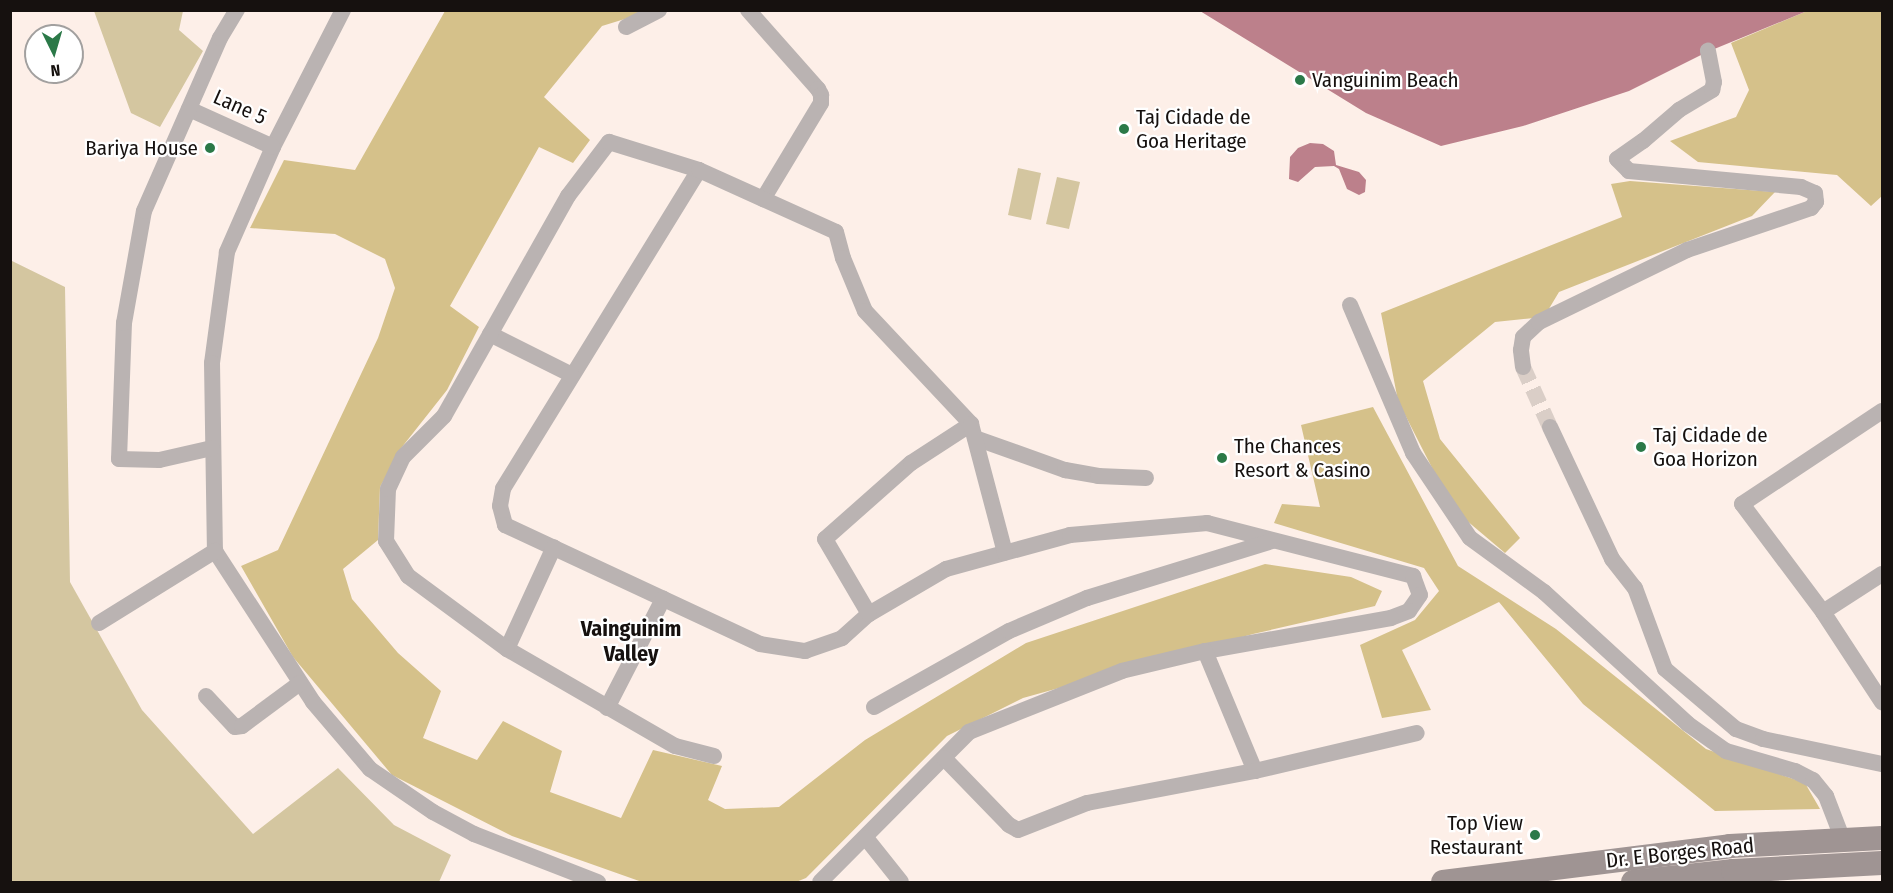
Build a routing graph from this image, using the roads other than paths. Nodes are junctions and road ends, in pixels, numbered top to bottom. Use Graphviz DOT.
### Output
graph roads {
  1 [pos="237,10"];
  2 [pos="343,10"];
  3 [pos="659,10"];
  4 [pos="748,10"];
  5 [pos="626,27"];
  6 [pos="1708,51"];
  7 [pos="189,109"];
  8 [pos="273,147"];
  9 [pos="699,170"];
  10 [pos="763,199"];
  11 [pos="1350,305"];
  12 [pos="490,334"];
  13 [pos="1523,367"];
  14 [pos="572,375"];
  15 [pos="1882,411"];
  16 [pos="1550,427"];
  17 [pos="973,431"];
  18 [pos="212,448"];
  19 [pos="1146,478"];
  20 [pos="1272,540"];
  21 [pos="554,547"];
  22 [pos="215,550"];
  23 [pos="1005,553"];
  24 [pos="1882,574"];
  25 [pos="663,599"];
  26 [pos="1823,612"];
  27 [pos="869,614"];
  28 [pos="99,623"];
  29 [pos="507,649"];
  30 [pos="1205,651"];
  31 [pos="300,683"];
  32 [pos="206,696"];
  33 [pos="1882,702"];
  34 [pos="874,707"];
  35 [pos="607,708"];
  36 [pos="1417,733"];
  37 [pos="714,756"];
  38 [pos="944,758"];
  39 [pos="1882,764"];
  40 [pos="1255,771"];
  41 [pos="866,838"];
  42 [pos="1882,838"];
  43 [pos="1843,840"];
  44 [pos="1882,863"];
  45 [pos="1709,878"];
  46 [pos="589,881"];
  47 [pos="820,882"];
  48 [pos="901,882"];
  49 [pos="1443,882"];
  50 [pos="1633,882"];
  1 -- 7 [label="street"];
  2 -- 8 [label="street"];
  3 -- 5 [label="street"];
  4 -- 10 [label="street"];
  6 -- 13 [label="street"];
  7 -- 8 [label="street, Lane 5"];
  7 -- 18 [label="street"];
  8 -- 18 [label="street"];
  9 -- 10 [label="street"];
  9 -- 12 [label="street"];
  9 -- 14 [label="street"];
  10 -- 17 [label="street"];
  11 -- 43 [label="street"];
  12 -- 14 [label="street"];
  12 -- 29 [label="street"];
  14 -- 21 [label="street"];
  15 -- 26 [label="street"];
  16 -- 39 [label="street"];
  17 -- 19 [label="street"];
  17 -- 23 [label="street"];
  17 -- 27 [label="street"];
  18 -- 22 [label="street"];
  20 -- 23 [label="street"];
  20 -- 30 [label="street"];
  20 -- 34 [label="street"];
  21 -- 25 [label="street"];
  21 -- 29 [label="street"];
  22 -- 28 [label="street"];
  22 -- 31 [label="street"];
  23 -- 27 [label="street"];
  24 -- 26 [label="street"];
  25 -- 27 [label="street"];
  25 -- 35 [label="street"];
  26 -- 33 [label="street"];
  29 -- 35 [label="street"];
  30 -- 38 [label="street"];
  30 -- 40 [label="street"];
  31 -- 32 [label="street"];
  31 -- 46 [label="street"];
  35 -- 37 [label="street"];
  36 -- 40 [label="street"];
  38 -- 40 [label="street"];
  38 -- 41 [label="street"];
  41 -- 47 [label="street"];
  41 -- 48 [label="street"];
  42 -- 43 [label="main road, Dr. E Borges Road"];
  43 -- 49 [label="main road, Dr. E Borges Road"];
  44 -- 45 [label="main road, Dr. E Borges Road"];
  45 -- 50 [label="main road, Dr. E Borges Road"];
}
